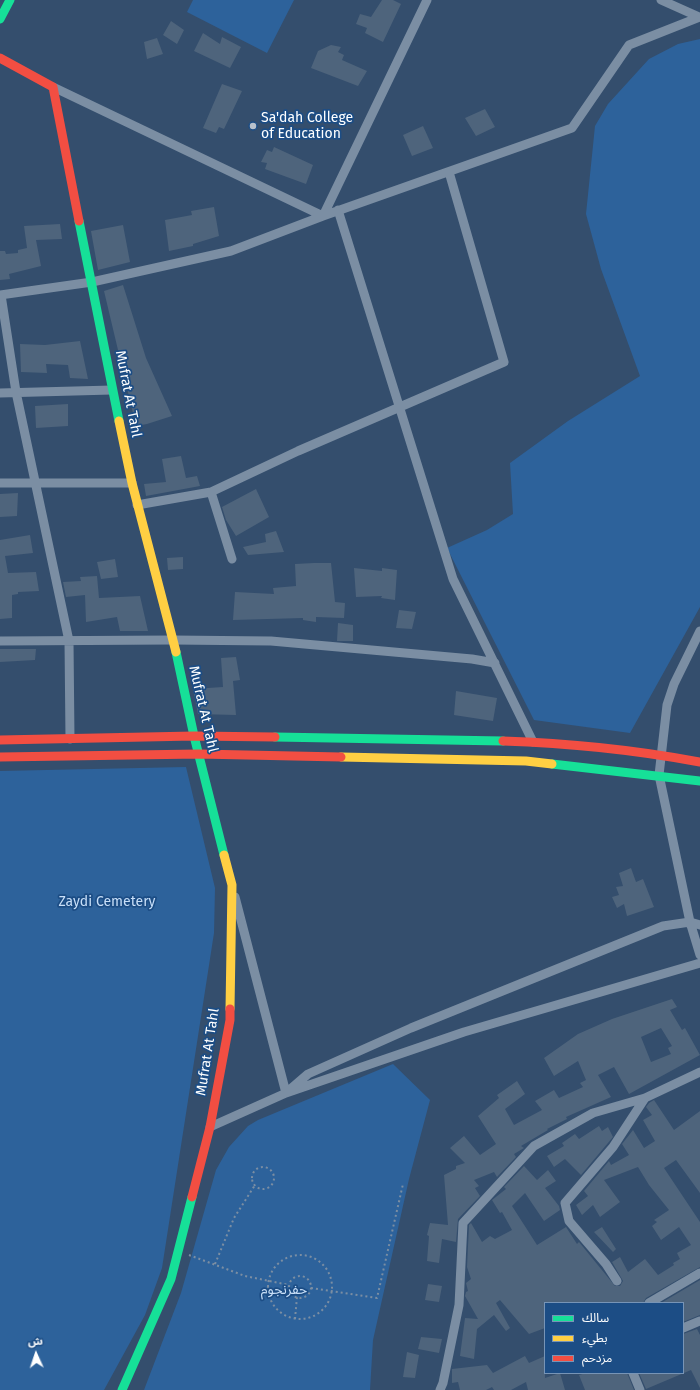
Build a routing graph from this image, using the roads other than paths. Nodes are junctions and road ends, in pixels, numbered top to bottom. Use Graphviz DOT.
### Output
graph roads {
  1 [pos="10,0"];
  2 [pos="427,0"];
  3 [pos="661,0"];
  4 [pos="699,17"];
  5 [pos="0,19"];
  6 [pos="0,58"];
  7 [pos="53,87"];
  8 [pos="449,172"];
  9 [pos="338,210"];
  10 [pos="323,216"];
  11 [pos="92,282"];
  12 [pos="1,295"];
  13 [pos="112,390"];
  14 [pos="16,392"];
  15 [pos="0,393"];
  16 [pos="399,406"];
  17 [pos="0,483"];
  18 [pos="36,483"];
  19 [pos="132,483"];
  20 [pos="211,492"];
  21 [pos="137,505"];
  22 [pos="232,559"];
  23 [pos="700,631"];
  24 [pos="172,640"];
  25 [pos="0,641"];
  26 [pos="69,641"];
  27 [pos="495,663"];
  28 [pos="194,736"];
  29 [pos="70,739"];
  30 [pos="0,740"];
  31 [pos="533,742"];
  32 [pos="199,754"];
  33 [pos="661,755"];
  34 [pos="0,758"];
  35 [pos="700,762"];
  36 [pos="659,775"];
  37 [pos="700,782"];
  38 [pos="232,885"];
  39 [pos="690,922"];
  40 [pos="700,925"];
  41 [pos="700,955"];
  42 [pos="700,962"];
  43 [pos="700,1072"];
  44 [pos="286,1093"];
  45 [pos="645,1098"];
  46 [pos="210,1127"];
  47 [pos="700,1274"];
  48 [pos="617,1281"];
  49 [pos="651,1302"];
  50 [pos="700,1322"];
  51 [pos="684,1328"];
  52 [pos="633,1374"];
  53 [pos="122,1390"];
  54 [pos="440,1390"];
  55 [pos="640,1390"];
  1 -- 5 [label="main road"];
  2 -- 10 [label="street"];
  3 -- 4 [label="street"];
  4 -- 8 [label="street"];
  6 -- 7 [label="main road"];
  7 -- 10 [label="street"];
  7 -- 11 [label="main road, Mufrat At Tahl"];
  8 -- 9 [label="street"];
  8 -- 16 [label="street"];
  9 -- 10 [label="street"];
  9 -- 16 [label="street"];
  10 -- 11 [label="street"];
  11 -- 12 [label="street"];
  11 -- 13 [label="main road, Mufrat At Tahl"];
  12 -- 14 [label="street"];
  13 -- 14 [label="street"];
  13 -- 19 [label="main road, Mufrat At Tahl"];
  14 -- 15 [label="street"];
  14 -- 18 [label="street"];
  16 -- 20 [label="street"];
  16 -- 27 [label="street"];
  17 -- 18 [label="street"];
  18 -- 19 [label="street"];
  18 -- 26 [label="street"];
  19 -- 21 [label="main road, Mufrat At Tahl"];
  20 -- 21 [label="street"];
  20 -- 22 [label="street"];
  21 -- 24 [label="main road, Mufrat At Tahl"];
  23 -- 33 [label="street"];
  24 -- 26 [label="street"];
  24 -- 27 [label="street"];
  24 -- 28 [label="main road, Mufrat At Tahl"];
  25 -- 26 [label="street"];
  26 -- 29 [label="street"];
  27 -- 31 [label="street"];
  28 -- 29 [label="main road"];
  28 -- 31 [label="main road"];
  28 -- 32 [label="main road, Mufrat At Tahl"];
  29 -- 30 [label="main road"];
  31 -- 33 [label="main road"];
  32 -- 34 [label="main road"];
  32 -- 36 [label="main road"];
  32 -- 38 [label="main road, Mufrat At Tahl"];
  33 -- 35 [label="main road"];
  33 -- 36 [label="street"];
  36 -- 37 [label="main road"];
  36 -- 39 [label="street"];
  38 -- 44 [label="street"];
  38 -- 46 [label="main road, Mufrat At Tahl"];
  39 -- 40 [label="street"];
  39 -- 41 [label="street"];
  39 -- 44 [label="street"];
  42 -- 44 [label="street"];
  43 -- 45 [label="street"];
  44 -- 46 [label="street"];
  45 -- 48 [label="street"];
  45 -- 54 [label="street"];
  46 -- 53 [label="main road, Mufrat At Tahl"];
  47 -- 49 [label="street"];
  50 -- 51 [label="street"];
  52 -- 55 [label="street"];
}
